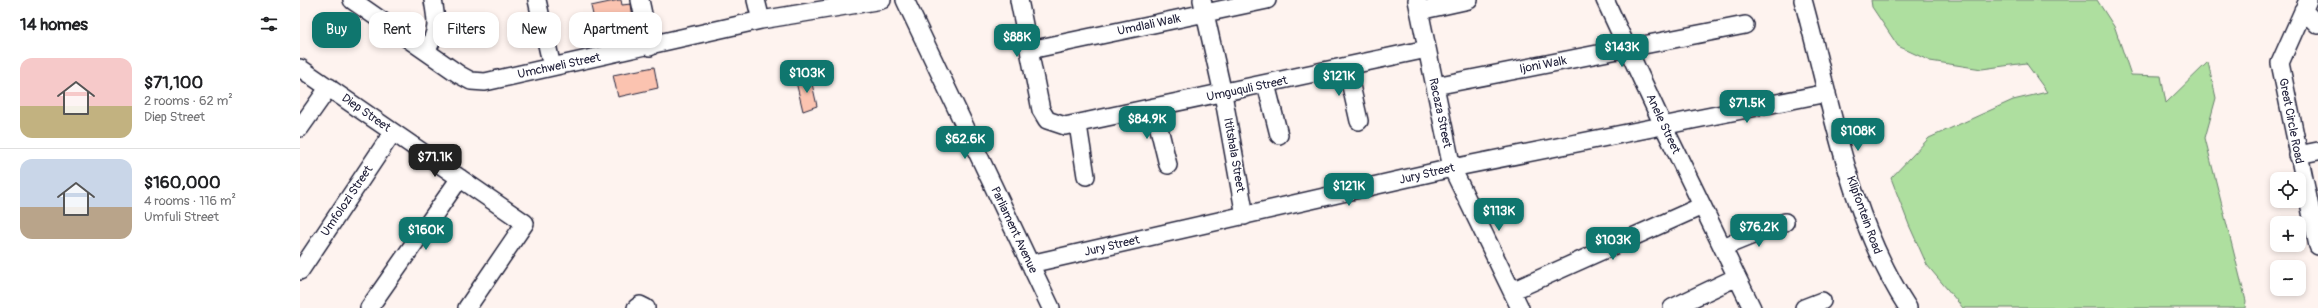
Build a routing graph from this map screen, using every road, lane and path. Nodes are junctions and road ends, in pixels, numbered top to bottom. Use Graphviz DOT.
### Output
graph roads {
  1 [pos="352,0"];
  2 [pos="433,0"];
  3 [pos="537,0"];
  4 [pos="640,0"];
  5 [pos="756,0"];
  6 [pos="882,0"];
  7 [pos="905,0"];
  8 [pos="1019,0"];
  9 [pos="1267,0"];
  10 [pos="1469,0"];
  11 [pos="1606,0"];
  12 [pos="1803,0"];
  13 [pos="2306,5"];
  14 [pos="1418,6"];
  15 [pos="1204,7"];
  16 [pos="643,12"];
  17 [pos="760,20"];
  18 [pos="1745,25"];
  19 [pos="2318,26"];
  20 [pos="662,44"];
  21 [pos="645,48"];
  22 [pos="1629,48"];
  23 [pos="1427,49"];
  24 [pos="426,50"];
  25 [pos="1030,50"];
  26 [pos="552,67"];
  27 [pos="300,68"];
  28 [pos="1347,68"];
  29 [pos="1266,84"];
  30 [pos="1435,86"];
  31 [pos="329,87"];
  32 [pos="1827,93"];
  33 [pos="1223,94"];
  34 [pos="1154,108"];
  35 [pos="1359,121"];
  36 [pos="1078,124"];
  37 [pos="1663,125"];
  38 [pos="300,128"];
  39 [pos="393,132"];
  40 [pos="1280,135"];
  41 [pos="2318,151"];
  42 [pos="2298,155"];
  43 [pos="1168,165"];
  44 [pos="1452,168"];
  45 [pos="1086,176"];
  46 [pos="460,178"];
  47 [pos="1702,206"];
  48 [pos="1245,216"];
  49 [pos="1785,222"];
  50 [pos="2318,246"];
  51 [pos="1723,247"];
  52 [pos="1030,264"];
  53 [pos="300,271"];
  54 [pos="1737,277"];
  55 [pos="1512,291"];
  56 [pos="1822,301"];
  57 [pos="370,308"];
  58 [pos="467,308"];
  59 [pos="636,308"];
  60 [pos="646,308"];
  61 [pos="1051,308"];
  62 [pos="1520,308"];
  63 [pos="1672,308"];
  64 [pos="1752,308"];
  65 [pos="1804,308"];
  66 [pos="1908,308"];
  1 -- 24 [label="street, Umchweli Street"];
  2 -- 24 [label="street"];
  3 -- 26 [label="street"];
  4 -- 16 [label="street"];
  5 -- 17 [label="street"];
  6 -- 17 [label="street, Umchweli Street"];
  7 -- 52 [label="street, Parliament Avenue"];
  8 -- 25 [label="street, Umguquli Street"];
  9 -- 15 [label="street, Umdlali Walk"];
  10 -- 14 [label="street"];
  11 -- 22 [label="street, Anele Street"];
  12 -- 32 [label="street, Klipfontein Road"];
  13 -- 19 [label="street"];
  13 -- 42 [label="street, Great Circle Road"];
  14 -- 23 [label="street, Racaza Street"];
  15 -- 25 [label="street, Umdlali Walk"];
  15 -- 33 [label="street, Ititshala Street"];
  17 -- 20 [label="street, Umchweli Street"];
  18 -- 22 [label="street, Ijoni Walk"];
  21 -- 26 [label="street, Umchweli Street"];
  22 -- 30 [label="street, Ijoni Walk"];
  22 -- 37 [label="street, Anele Street"];
  23 -- 28 [label="street, Umguquli Street"];
  23 -- 30 [label="street, Racaza Street"];
  24 -- 26 [label="street, Umchweli Street"];
  25 -- 36 [label="street, Umguquli Street"];
  27 -- 31 [label="street, Diep Street"];
  28 -- 29 [label="street, Umguquli Street"];
  28 -- 35 [label="street"];
  29 -- 33 [label="street, Umguquli Street"];
  29 -- 40 [label="street"];
  30 -- 44 [label="street, Racaza Street"];
  31 -- 38 [label="street"];
  31 -- 39 [label="street, Diep Street"];
  32 -- 37 [label="street, Jury Street"];
  32 -- 66 [label="street, Klipfontein Road"];
  33 -- 34 [label="street, Umguquli Street"];
  33 -- 48 [label="street, Ititshala Street"];
  34 -- 36 [label="street, Umguquli Street"];
  34 -- 43 [label="street"];
  36 -- 45 [label="street"];
  37 -- 44 [label="street, Jury Street"];
  37 -- 47 [label="street, Anele Street"];
  39 -- 46 [label="street, Diep Street"];
  39 -- 53 [label="street, Umfolozi Street"];
  41 -- 42 [label="street"];
  42 -- 50 [label="street, Great Circle Road"];
  44 -- 48 [label="street, Jury Street"];
  44 -- 55 [label="street, Racaza Street"];
  46 -- 57 [label="street"];
  46 -- 58 [label="street, Diep Street"];
  47 -- 51 [label="street, Anele Street"];
  47 -- 55 [label="street"];
  48 -- 52 [label="street, Jury Street"];
  49 -- 51 [label="street"];
  51 -- 54 [label="street, Anele Street"];
  52 -- 61 [label="street, Parliament Avenue"];
  54 -- 63 [label="street"];
  54 -- 64 [label="street, Anele Street"];
  55 -- 62 [label="street, Racaza Street"];
  56 -- 65 [label="street"];
  59 -- 60 [label="street"];
}
